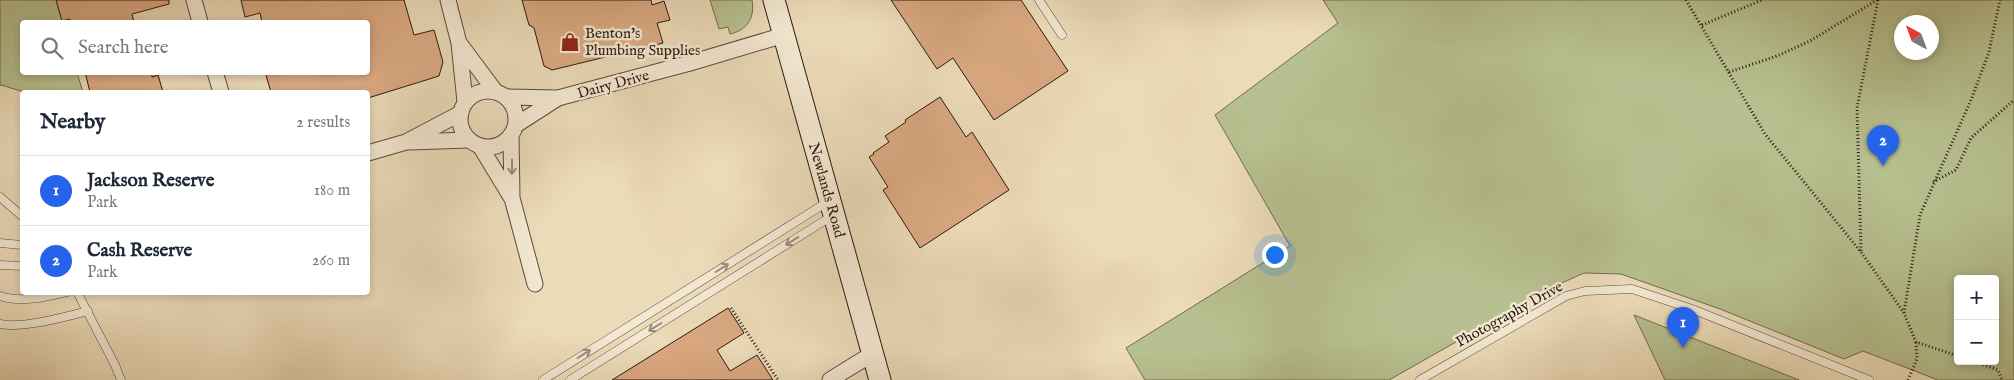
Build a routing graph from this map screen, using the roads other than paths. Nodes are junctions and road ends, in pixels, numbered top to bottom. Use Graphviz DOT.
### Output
graph roads {
  1 [pos="194,0"];
  2 [pos="448,0"];
  3 [pos="774,0"];
  4 [pos="1039,0"];
  5 [pos="199,20"];
  6 [pos="784,35"];
  7 [pos="1062,35"];
  8 [pos="459,43"];
  9 [pos="216,75"];
  10 [pos="220,90"];
  11 [pos="501,94"];
  12 [pos="558,98"];
  13 [pos="463,108"];
  14 [pos="514,130"];
  15 [pos="406,142"];
  16 [pos="475,143"];
  17 [pos="370,152"];
  18 [pos="0,196"];
  19 [pos="512,198"];
  20 [pos="832,208"];
  21 [pos="20,214"];
  22 [pos="0,243"];
  23 [pos="20,245"];
  24 [pos="0,266"];
  25 [pos="20,266"];
  26 [pos="535,284"];
  27 [pos="55,295"];
  28 [pos="79,295"];
  29 [pos="0,296"];
  30 [pos="88,311"];
  31 [pos="0,324"];
  32 [pos="872,354"];
  33 [pos="121,380"];
  34 [pos="543,380"];
  35 [pos="570,380"];
  36 [pos="830,380"];
  37 [pos="880,380"];
  38 [pos="1420,380"];
  39 [pos="1869,380"];
  1 -- 5 [label="street"];
  2 -- 8 [label="street"];
  3 -- 6 [label="street, Newlands Road"];
  4 -- 7 [label="lane"];
  6 -- 12 [label="street, Dairy Drive"];
  6 -- 20 [label="street, Newlands Road"];
  8 -- 11 [label="street"];
  8 -- 13 [label="street"];
  9 -- 10 [label="street"];
  11 -- 12 [label="street, Dairy Drive"];
  11 -- 13 [label="street"];
  11 -- 14 [label="street"];
  12 -- 14 [label="street, Dairy Drive"];
  13 -- 15 [label="street"];
  13 -- 16 [label="street"];
  14 -- 16 [label="street"];
  14 -- 19 [label="street, one-way"];
  15 -- 16 [label="street"];
  15 -- 17 [label="street"];
  16 -- 19 [label="street"];
  18 -- 21 [label="lane"];
  19 -- 26 [label="street"];
  20 -- 32 [label="street, Newlands Road"];
  34 -- 20 [label="lane, one-way"];
  20 -- 35 [label="lane, one-way"];
  22 -- 23 [label="lane"];
  24 -- 25 [label="lane"];
  27 -- 29 [label="lane"];
  28 -- 30 [label="lane"];
  30 -- 31 [label="lane"];
  30 -- 33 [label="lane"];
  32 -- 36 [label="street"];
  32 -- 37 [label="street, Newlands Road"];
  38 -- 39 [label="lane, Photography Drive"];
}
